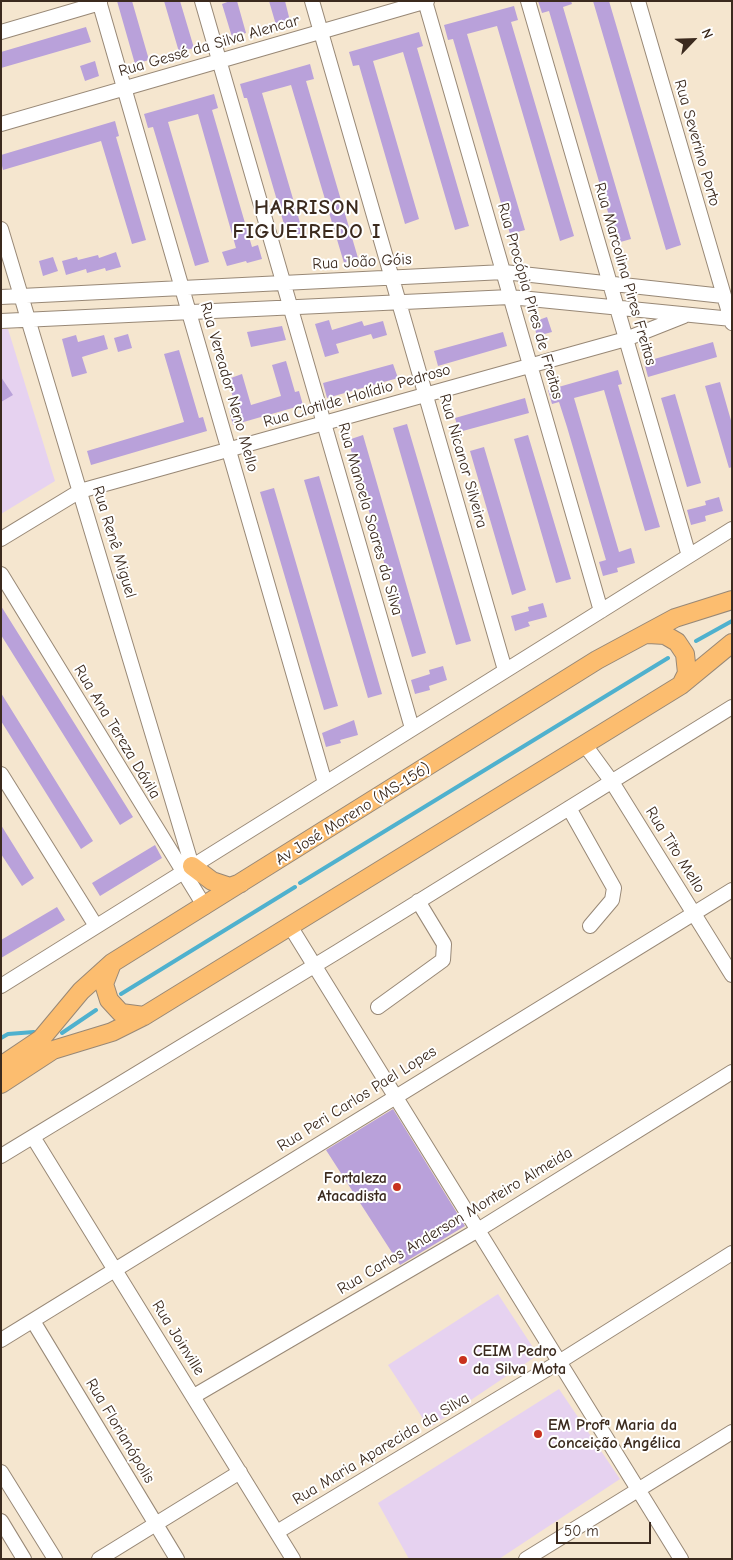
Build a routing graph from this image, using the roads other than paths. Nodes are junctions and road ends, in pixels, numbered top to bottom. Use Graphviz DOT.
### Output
graph roads {
  1 [pos="202,1"];
  2 [pos="312,1"];
  3 [pos="426,1"];
  4 [pos="528,1"];
  5 [pos="638,1"];
  6 [pos="100,2"];
  7 [pos="1,32"];
  8 [pos="321,32"];
  9 [pos="220,61"];
  10 [pos="125,89"];
  11 [pos="1,124"];
  12 [pos="1,230"];
  13 [pos="504,272"];
  14 [pos="391,278"];
  15 [pos="283,283"];
  16 [pos="610,284"];
  17 [pos="181,288"];
  18 [pos="21,296"];
  19 [pos="510,296"];
  20 [pos="723,296"];
  21 [pos="1,297"];
  22 [pos="399,302"];
  23 [pos="291,307"];
  24 [pos="617,307"];
  25 [pos="189,312"];
  26 [pos="687,314"];
  27 [pos="28,319"];
  28 [pos="731,320"];
  29 [pos="1,321"];
  30 [pos="626,339"];
  31 [pos="530,366"];
  32 [pos="426,395"];
  33 [pos="324,423"];
  34 [pos="229,450"];
  35 [pos="80,491"];
  36 [pos="732,529"];
  37 [pos="1,539"];
  38 [pos="689,556"];
  39 [pos="1,574"];
  40 [pos="732,600"];
  41 [pos="601,611"];
  42 [pos="648,634"];
  43 [pos="732,643"];
  44 [pos="505,670"];
  45 [pos="681,685"];
  46 [pos="732,706"];
  47 [pos="412,728"];
  48 [pos="585,745"];
  49 [pos="1,774"];
  50 [pos="612,782"];
  51 [pos="325,783"];
  52 [pos="569,808"];
  53 [pos="187,869"];
  54 [pos="242,883"];
  55 [pos="732,890"];
  56 [pos="418,901"];
  57 [pos="205,907"];
  58 [pos="693,913"];
  59 [pos="96,926"];
  60 [pos="290,926"];
  61 [pos="590,926"];
  62 [pos="112,963"];
  63 [pos="314,966"];
  64 [pos="732,975"];
  65 [pos="3,982"];
  66 [pos="378,1007"];
  67 [pos="144,1016"];
  68 [pos="1,1066"];
  69 [pos="732,1072"];
  70 [pos="1,1084"];
  71 [pos="395,1097"];
  72 [pos="33,1137"];
  73 [pos="1,1156"];
  74 [pos="478,1230"];
  75 [pos="732,1253"];
  76 [pos="115,1269"];
  77 [pos="33,1321"];
  78 [pos="1,1340"];
  79 [pos="559,1362"];
  80 [pos="194,1396"];
  81 [pos="732,1432"];
  82 [pos="1,1472"];
  83 [pos="240,1472"];
  84 [pos="638,1490"];
  85 [pos="1,1522"];
  86 [pos="156,1524"];
  87 [pos="277,1532"];
  88 [pos="24,1559"];
  89 [pos="55,1559"];
  90 [pos="99,1559"];
  91 [pos="177,1559"];
  92 [pos="294,1559"];
  93 [pos="526,1559"];
  94 [pos="681,1559"];
  1 -- 9 [label="street, Rua Manoela Soares da Silva"];
  2 -- 8 [label="street, Rua Nicanor Silveira"];
  3 -- 8 [label="street, Rua Gessé da Silva Alencar"];
  3 -- 13 [label="street, Rua Procópia Pires de Freitas"];
  4 -- 16 [label="street, Rua Marcolina Pires Freitas"];
  5 -- 20 [label="street, Rua Severino Porto"];
  6 -- 7 [label="street"];
  6 -- 10 [label="street, Rua Vereador Neno Mello"];
  8 -- 9 [label="street, Rua Gessé da Silva Alencar"];
  8 -- 14 [label="street, Rua Nicanor Silveira"];
  9 -- 10 [label="street, Rua Gessé da Silva Alencar"];
  9 -- 15 [label="street, Rua Manoela Soares da Silva"];
  10 -- 11 [label="street, Rua Gessé da Silva Alencar"];
  10 -- 17 [label="street, Rua Vereador Neno Mello"];
  12 -- 18 [label="street, Rua Renê Miguel"];
  13 -- 14 [label="street, Rua João Góis"];
  13 -- 16 [label="street, Rua João Góis"];
  13 -- 19 [label="street, Rua Procópia Pires de Freitas"];
  14 -- 15 [label="street, Rua João Góis"];
  14 -- 22 [label="street, Rua Nicanor Silveira"];
  15 -- 17 [label="street, Rua João Góis"];
  15 -- 23 [label="street, Rua Manoela Soares da Silva"];
  16 -- 20 [label="street, Rua João Góis"];
  16 -- 24 [label="street, Rua Marcolina Pires Freitas"];
  17 -- 18 [label="street, Rua João Góis"];
  17 -- 25 [label="street, Rua Vereador Neno Mello"];
  18 -- 21 [label="street, Rua João Góis"];
  18 -- 27 [label="street, Rua Renê Miguel"];
  19 -- 22 [label="street"];
  19 -- 24 [label="street"];
  19 -- 31 [label="street, Rua Procópia Pires de Freitas"];
  20 -- 28 [label="street, Rua Severino Porto"];
  22 -- 23 [label="street"];
  22 -- 32 [label="street, Rua Nicanor Silveira"];
  23 -- 25 [label="street"];
  23 -- 33 [label="street, Rua Manoela Soares da Silva"];
  24 -- 26 [label="street"];
  24 -- 30 [label="street, Rua Marcolina Pires Freitas"];
  25 -- 27 [label="street"];
  25 -- 34 [label="street, Rua Vereador Neno Mello"];
  26 -- 28 [label="street, Rua Clotilde Holídio Pedroso"];
  26 -- 30 [label="street, Rua Clotilde Holídio Pedroso"];
  27 -- 29 [label="street"];
  27 -- 35 [label="street, Rua Renê Miguel"];
  30 -- 31 [label="street, Rua Clotilde Holídio Pedroso"];
  30 -- 38 [label="street, Rua Marcolina Pires Freitas"];
  31 -- 32 [label="street, Rua Clotilde Holídio Pedroso"];
  31 -- 41 [label="street, Rua Procópia Pires de Freitas"];
  32 -- 33 [label="street, Rua Clotilde Holídio Pedroso"];
  32 -- 44 [label="street, Rua Nicanor Silveira"];
  33 -- 34 [label="street, Rua Clotilde Holídio Pedroso"];
  33 -- 47 [label="street, Rua Manoela Soares da Silva"];
  34 -- 35 [label="street, Rua Clotilde Holídio Pedroso"];
  34 -- 51 [label="street, Rua Vereador Neno Mello"];
  35 -- 37 [label="street, Rua Clotilde Holídio Pedroso"];
  35 -- 53 [label="street, Rua Renê Miguel"];
  36 -- 38 [label="street"];
  38 -- 41 [label="street"];
  39 -- 53 [label="street, Rua Ana Tereza Dávila"];
  40 -- 42 [label="main road, Av José Moreno (MS-156)"];
  41 -- 44 [label="street"];
  42 -- 45 [label="main road"];
  42 -- 54 [label="main road, Av José Moreno (MS-156)"];
  43 -- 45 [label="main road"];
  44 -- 47 [label="street"];
  45 -- 48 [label="main road"];
  46 -- 50 [label="street"];
  47 -- 51 [label="street"];
  48 -- 50 [label="street, Rua Tito Mello"];
  48 -- 60 [label="main road"];
  49 -- 59 [label="street"];
  50 -- 52 [label="street"];
  50 -- 58 [label="street, Rua Tito Mello"];
  51 -- 53 [label="street"];
  52 -- 56 [label="street"];
  52 -- 61 [label="street"];
  53 -- 54 [label="main road"];
  53 -- 57 [label="street, Rua Ana Tereza Dávila"];
  53 -- 59 [label="street"];
  54 -- 57 [label="main road, Av José Moreno (MS-156)"];
  55 -- 58 [label="street, Rua Peri Carlos Pael Lopes"];
  56 -- 63 [label="street"];
  56 -- 66 [label="street"];
  57 -- 62 [label="main road, Av José Moreno (MS-156)"];
  58 -- 64 [label="street, Rua Tito Mello"];
  58 -- 71 [label="street, Rua Peri Carlos Pael Lopes"];
  59 -- 65 [label="street"];
  60 -- 63 [label="street"];
  60 -- 67 [label="main road"];
  62 -- 67 [label="main road"];
  62 -- 68 [label="main road, Av José Moreno (MS-156)"];
  63 -- 71 [label="street"];
  63 -- 72 [label="street"];
  67 -- 70 [label="main road"];
  69 -- 74 [label="street, Rua Carlos Anderson Monteiro Almeida"];
  71 -- 74 [label="street"];
  71 -- 76 [label="street, Rua Peri Carlos Pael Lopes"];
  72 -- 73 [label="street"];
  72 -- 76 [label="street, Rua Joinville"];
  74 -- 79 [label="street"];
  74 -- 80 [label="street, Rua Carlos Anderson Monteiro Almeida"];
  75 -- 79 [label="street, Rua Maria Aparecida da Silva"];
  76 -- 77 [label="street, Rua Peri Carlos Pael Lopes"];
  76 -- 80 [label="street, Rua Joinville"];
  77 -- 78 [label="street, Rua Peri Carlos Pael Lopes"];
  77 -- 86 [label="street, Rua Florianópolis"];
  79 -- 84 [label="street"];
  79 -- 87 [label="street, Rua Maria Aparecida da Silva"];
  80 -- 83 [label="street, Rua Joinville"];
  81 -- 84 [label="street"];
  82 -- 89 [label="street"];
  83 -- 86 [label="street"];
  83 -- 87 [label="street, Rua Joinville"];
  84 -- 93 [label="street"];
  84 -- 94 [label="street"];
  85 -- 88 [label="street"];
  86 -- 90 [label="street"];
  86 -- 91 [label="street, Rua Florianópolis"];
  87 -- 92 [label="street, Rua Joinville"];
}
